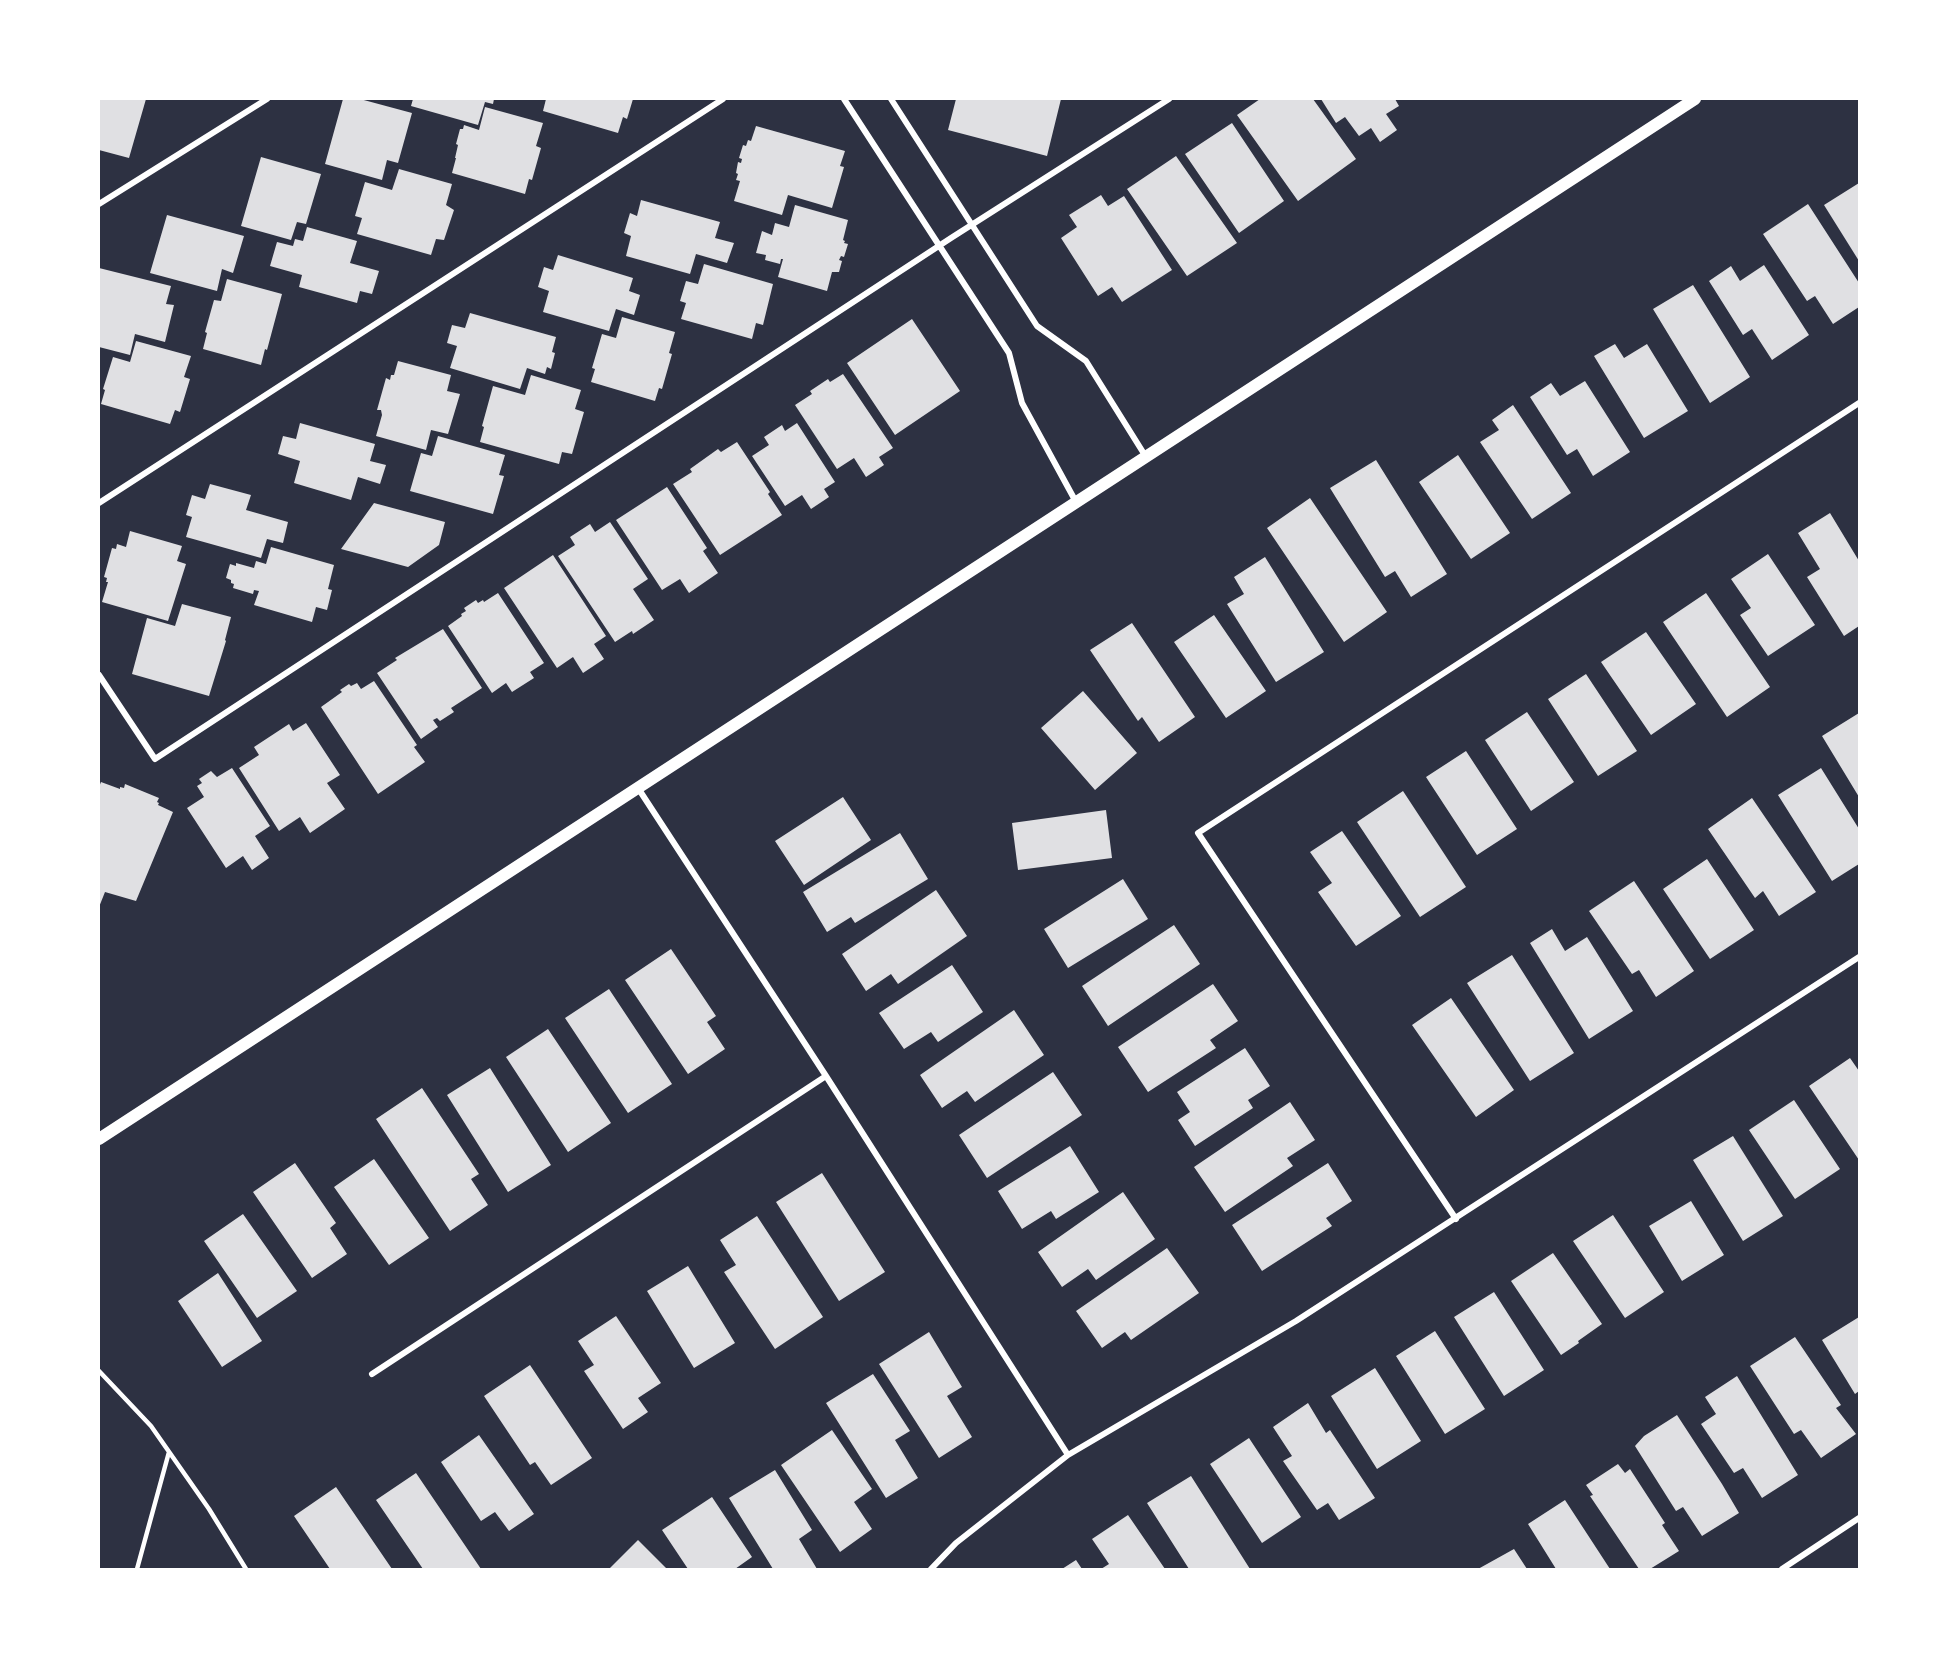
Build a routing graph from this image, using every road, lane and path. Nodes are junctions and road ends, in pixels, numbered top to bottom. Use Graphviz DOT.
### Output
graph roads {
  1 [pos="267,99"];
  2 [pos="723,99"];
  3 [pos="844,99"];
  4 [pos="891,99"];
  5 [pos="1169,99"];
  6 [pos="1695,99"];
  7 [pos="99,204"];
  8 [pos="971,226"];
  9 [pos="940,246"];
  10 [pos="1859,403"];
  11 [pos="1146,457"];
  12 [pos="1077,502"];
  13 [pos="99,503"];
  14 [pos="99,675"];
  15 [pos="638,788"];
  16 [pos="1859,957"];
  17 [pos="826,1076"];
  18 [pos="99,1139"];
  19 [pos="1456,1219"];
  20 [pos="99,1371"];
  21 [pos="372,1374"];
  22 [pos="169,1452"];
  23 [pos="1068,1455"];
  24 [pos="1859,1518"];
  25 [pos="137,1569"];
  26 [pos="246,1569"];
  27 [pos="931,1569"];
  28 [pos="1782,1569"];
  1 -- 7 [label="street"];
  2 -- 13 [label="street"];
  3 -- 9 [label="street"];
  4 -- 8 [label="street"];
  5 -- 8 [label="street"];
  6 -- 11 [label="main road"];
  8 -- 9 [label="street"];
  8 -- 11 [label="street"];
  9 -- 12 [label="street"];
  9 -- 14 [label="street"];
  10 -- 19 [label="street"];
  11 -- 12 [label="main road"];
  12 -- 15 [label="main road"];
  15 -- 17 [label="street"];
  15 -- 18 [label="main road"];
  16 -- 19 [label="street"];
  17 -- 21 [label="street"];
  17 -- 23 [label="street"];
  19 -- 23 [label="street"];
  20 -- 22 [label="lane"];
  22 -- 25 [label="lane"];
  22 -- 26 [label="lane"];
  23 -- 27 [label="street"];
  24 -- 28 [label="street"];
}
